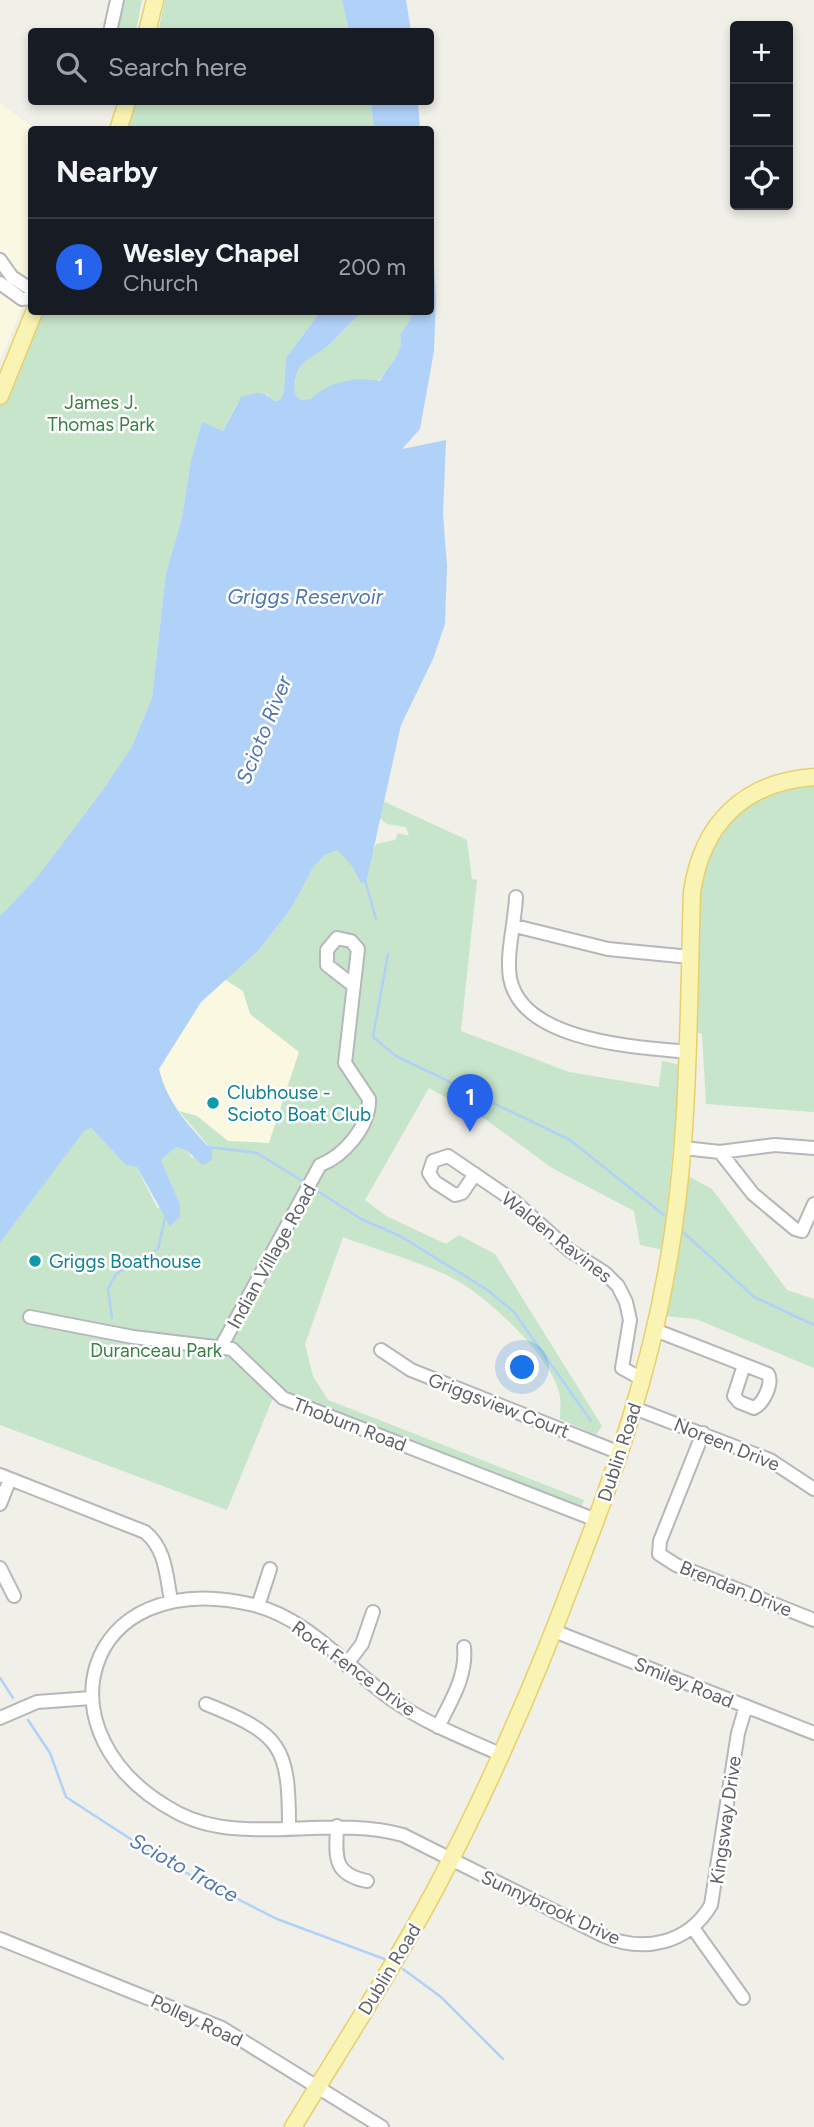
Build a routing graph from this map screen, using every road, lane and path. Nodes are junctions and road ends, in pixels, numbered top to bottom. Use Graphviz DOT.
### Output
graph roads {
  1 [pos="117,0"];
  2 [pos="155,0"];
  3 [pos="111,28"];
  4 [pos="148,28"];
  5 [pos="126,105"];
  6 [pos="119,126"];
  7 [pos="0,260"];
  8 [pos="0,283"];
  9 [pos="28,287"];
  10 [pos="28,298"];
  11 [pos="33,315"];
  12 [pos="0,396"];
  13 [pos="814,778"];
  14 [pos="516,897"];
  15 [pos="515,926"];
  16 [pos="690,957"];
  17 [pos="354,986"];
  18 [pos="688,1052"];
  19 [pos="684,1148"];
  20 [pos="814,1148"];
  21 [pos="720,1152"];
  22 [pos="475,1174"];
  23 [pos="814,1204"];
  24 [pos="30,1317"];
  25 [pos="654,1331"];
  26 [pos="221,1347"];
  27 [pos="381,1350"];
  28 [pos="744,1365"];
  29 [pos="642,1379"];
  30 [pos="634,1408"];
  31 [pos="703,1433"];
  32 [pos="620,1453"];
  33 [pos="5,1477"];
  34 [pos="814,1489"];
  35 [pos="0,1504"];
  36 [pos="596,1520"];
  37 [pos="0,1568"];
  38 [pos="270,1569"];
  39 [pos="14,1596"];
  40 [pos="172,1600"];
  41 [pos="258,1606"];
  42 [pos="373,1612"];
  43 [pos="814,1620"];
  44 [pos="554,1631"];
  45 [pos="464,1647"];
  46 [pos="346,1665"];
  47 [pos="91,1698"];
  48 [pos="206,1704"];
  49 [pos="746,1706"];
  50 [pos="0,1718"];
  51 [pos="439,1727"];
  52 [pos="814,1733"];
  53 [pos="502,1755"];
  54 [pos="289,1826"];
  55 [pos="337,1826"];
  56 [pos="451,1859"];
  57 [pos="367,1881"];
  58 [pos="693,1928"];
  59 [pos="0,1938"];
  60 [pos="743,1998"];
  61 [pos="318,2086"];
  62 [pos="293,2127"];
  63 [pos="382,2127"];
  1 -- 3 [label="street"];
  2 -- 4 [label="main road"];
  5 -- 6 [label="main road"];
  7 -- 9 [label="street"];
  8 -- 10 [label="street"];
  11 -- 12 [label="main road"];
  13 -- 16 [label="main road, Dublin Road"];
  14 -- 15 [label="street"];
  15 -- 16 [label="street"];
  15 -- 18 [label="street"];
  16 -- 18 [label="main road, Dublin Road"];
  17 -- 26 [label="street, Indian Village Road"];
  18 -- 19 [label="main road, Dublin Road"];
  19 -- 21 [label="street"];
  19 -- 25 [label="main road, Dublin Road"];
  20 -- 21 [label="street"];
  21 -- 23 [label="street"];
  22 -- 29 [label="street, Walden Ravines"];
  24 -- 26 [label="street, Thoburn Road"];
  25 -- 28 [label="street"];
  25 -- 29 [label="main road, Dublin Road"];
  26 -- 36 [label="street, Thoburn Road"];
  27 -- 32 [label="street, Griggsview Court"];
  29 -- 30 [label="main road, Dublin Road"];
  30 -- 31 [label="street, Noreen Drive"];
  30 -- 32 [label="main road, Dublin Road"];
  31 -- 34 [label="street, Noreen Drive"];
  31 -- 43 [label="street, Brendan Drive"];
  32 -- 36 [label="main road, Dublin Road"];
  33 -- 35 [label="street"];
  33 -- 40 [label="street"];
  36 -- 44 [label="main road, Dublin Road"];
  37 -- 39 [label="street"];
  38 -- 41 [label="street"];
  40 -- 41 [label="street, Rock Fence Drive"];
  40 -- 47 [label="street, Rock Fence Drive"];
  41 -- 46 [label="street, Rock Fence Drive"];
  42 -- 46 [label="street"];
  44 -- 49 [label="street, Smiley Road"];
  44 -- 53 [label="main road, Dublin Road"];
  45 -- 51 [label="street"];
  46 -- 51 [label="street, Rock Fence Drive"];
  47 -- 50 [label="street"];
  47 -- 54 [label="street"];
  48 -- 54 [label="street"];
  49 -- 52 [label="street, Smiley Road"];
  49 -- 58 [label="street, Kingsway Drive"];
  51 -- 53 [label="street, Rock Fence Drive"];
  53 -- 56 [label="main road, Dublin Road"];
  54 -- 55 [label="street"];
  55 -- 56 [label="street"];
  55 -- 57 [label="street"];
  56 -- 58 [label="street, Sunnybrook Drive"];
  56 -- 61 [label="main road, Dublin Road"];
  58 -- 60 [label="street"];
  59 -- 61 [label="street, Polley Road"];
  61 -- 62 [label="main road, Dublin Road"];
  61 -- 63 [label="street, Polley Road"];
}
